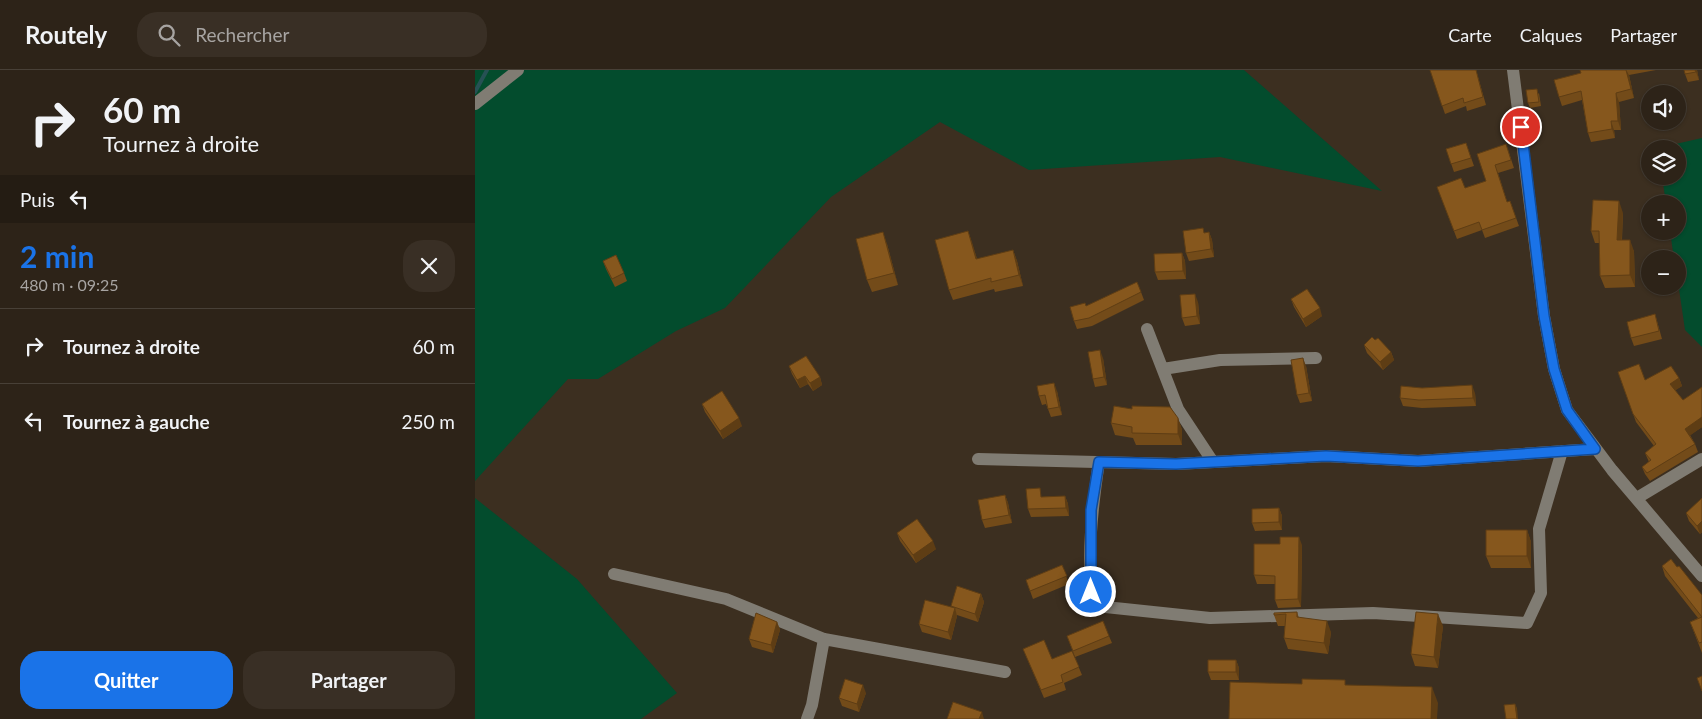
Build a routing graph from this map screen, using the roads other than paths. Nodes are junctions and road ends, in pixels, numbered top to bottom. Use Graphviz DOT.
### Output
graph roads {
  1 [pos="518,70"];
  2 [pos="1513,70"];
  3 [pos="475,104"];
  4 [pos="1147,329"];
  5 [pos="1316,358"];
  6 [pos="1163,370"];
  7 [pos="1595,449"];
  8 [pos="1562,451"];
  9 [pos="978,458"];
  10 [pos="1702,459"];
  11 [pos="1099,462"];
  12 [pos="1213,462"];
  13 [pos="1637,498"];
  14 [pos="614,574"];
  15 [pos="1702,576"];
  16 [pos="824,639"];
  17 [pos="1005,672"];
  18 [pos="807,719"];
  1 -- 3 [label="street"];
  2 -- 7 [label="street"];
  4 -- 6 [label="street"];
  5 -- 6 [label="street"];
  6 -- 12 [label="street"];
  7 -- 8 [label="street"];
  7 -- 13 [label="street"];
  8 -- 11 [label="street"];
  8 -- 12 [label="street"];
  9 -- 11 [label="street"];
  10 -- 13 [label="street"];
  11 -- 12 [label="street"];
  13 -- 15 [label="street"];
  14 -- 16 [label="street"];
  16 -- 17 [label="street"];
  16 -- 18 [label="street"];
}
